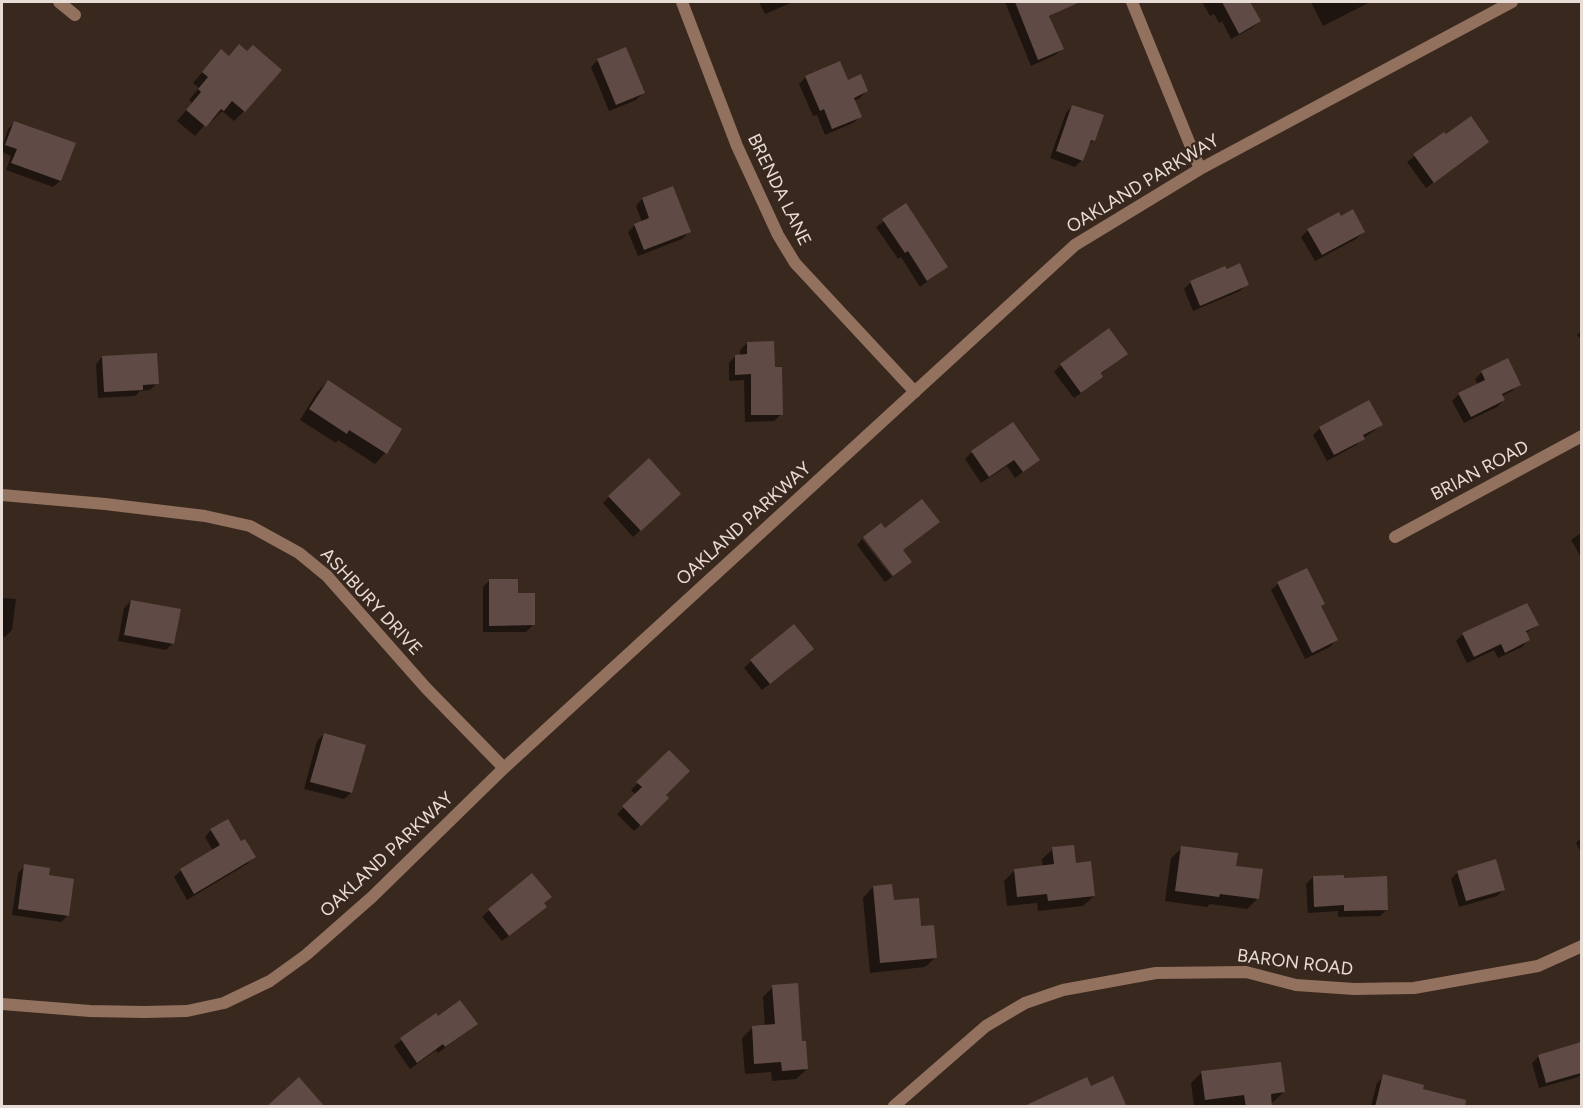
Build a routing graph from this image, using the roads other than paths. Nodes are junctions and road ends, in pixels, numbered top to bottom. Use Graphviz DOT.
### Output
graph roads {
  1 [pos="59,2"];
  2 [pos="682,2"];
  3 [pos="1132,2"];
  4 [pos="1512,2"];
  5 [pos="75,15"];
  6 [pos="1200,169"];
  7 [pos="915,392"];
  8 [pos="1581,436"];
  9 [pos="2,495"];
  10 [pos="1395,537"];
  11 [pos="504,768"];
  12 [pos="1581,946"];
  13 [pos="2,1004"];
  14 [pos="894,1107"];
  1 -- 5 [label="street"];
  2 -- 7 [label="street, BRENDA LANE"];
  3 -- 6 [label="street"];
  4 -- 6 [label="street, OAKLAND PARKWAY"];
  6 -- 7 [label="street, OAKLAND PARKWAY"];
  7 -- 11 [label="street, OAKLAND PARKWAY"];
  8 -- 10 [label="street, BRIAN ROAD"];
  9 -- 11 [label="street, ASHBURY DRIVE"];
  11 -- 13 [label="street, OAKLAND PARKWAY"];
  12 -- 14 [label="street, BARON ROAD"];
}
